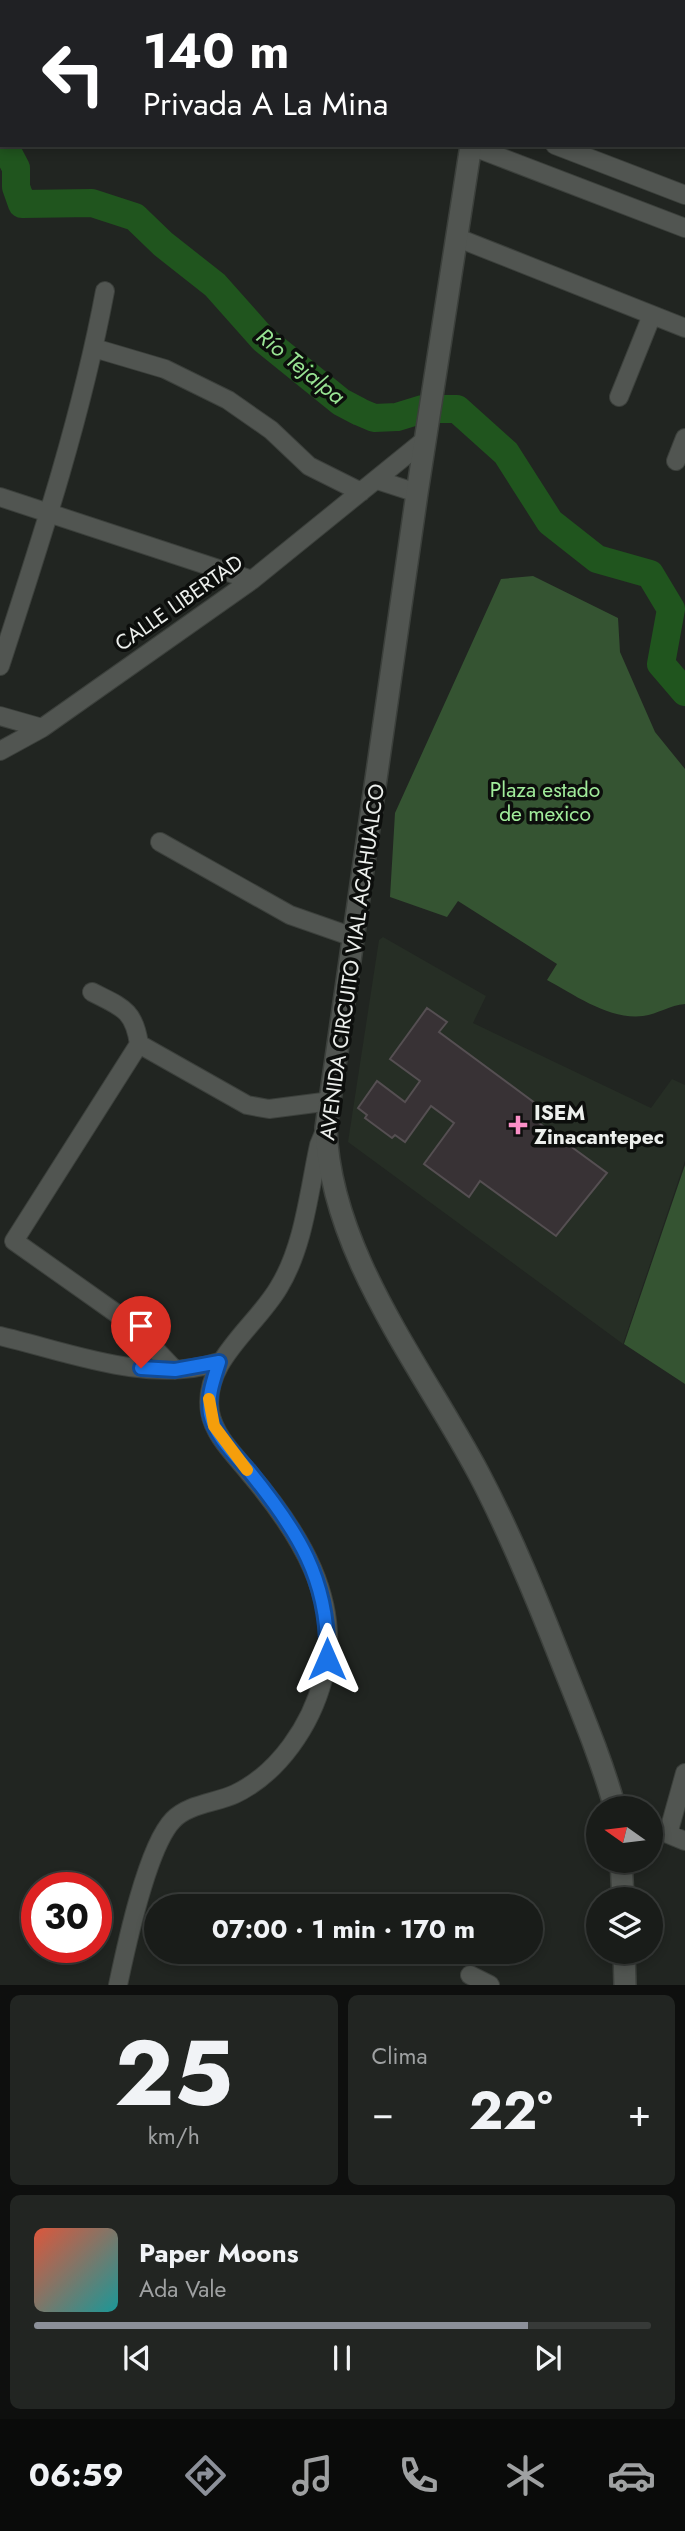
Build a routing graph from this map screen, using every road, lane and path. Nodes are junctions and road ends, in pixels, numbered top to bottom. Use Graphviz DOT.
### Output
graph roads {
  1 [pos="471,147"];
  2 [pos="474,147"];
  3 [pos="560,147"];
  4 [pos="627,173"];
  5 [pos="685,195"];
  6 [pos="615,201"];
  7 [pos="685,228"];
  8 [pos="458,238"];
  9 [pos="105,291"];
  10 [pos="652,315"];
  11 [pos="685,328"];
  12 [pos="94,348"];
  13 [pos="619,397"];
  14 [pos="427,431"];
  15 [pos="685,438"];
  16 [pos="676,461"];
  17 [pos="377,480"];
  18 [pos="360,492"];
  19 [pos="417,493"];
  20 [pos="0,497"];
  21 [pos="50,511"];
  22 [pos="252,580"];
  23 [pos="0,666"];
  24 [pos="0,716"];
  25 [pos="42,728"];
  26 [pos="0,751"];
  27 [pos="160,842"];
  28 [pos="353,937"];
  29 [pos="92,992"];
  30 [pos="139,1044"];
  31 [pos="331,1101"];
  32 [pos="326,1128"];
  33 [pos="0,1336"];
  34 [pos="219,1362"];
  35 [pos="175,1370"];
  36 [pos="685,1773"];
  37 [pos="611,1796"];
  38 [pos="663,1821"];
  39 [pos="663,1832"];
  40 [pos="685,1841"];
  41 [pos="624,1964"];
  42 [pos="470,1975"];
  43 [pos="118,1985"];
  44 [pos="490,1985"];
  45 [pos="625,1985"];
  1 -- 8 [label="street, AVENIDA CIRCUITO VIAL ACAHUALCO"];
  2 -- 6 [label="street"];
  3 -- 4 [label="street"];
  4 -- 5 [label="street"];
  4 -- 6 [label="street"];
  6 -- 7 [label="street"];
  8 -- 10 [label="street"];
  8 -- 14 [label="street, AVENIDA CIRCUITO VIAL ACAHUALCO"];
  9 -- 12 [label="street"];
  10 -- 11 [label="street"];
  10 -- 13 [label="street"];
  12 -- 18 [label="street"];
  12 -- 21 [label="street"];
  14 -- 17 [label="street, CALLE LIBERTAD"];
  14 -- 19 [label="street, AVENIDA CIRCUITO VIAL ACAHUALCO"];
  15 -- 16 [label="street"];
  17 -- 18 [label="street, CALLE LIBERTAD"];
  17 -- 19 [label="street"];
  18 -- 22 [label="street, CALLE LIBERTAD"];
  19 -- 28 [label="street, AVENIDA CIRCUITO VIAL ACAHUALCO"];
  20 -- 21 [label="street"];
  21 -- 22 [label="street"];
  21 -- 23 [label="street"];
  22 -- 25 [label="street, CALLE LIBERTAD"];
  24 -- 25 [label="street"];
  25 -- 26 [label="street, CALLE LIBERTAD"];
  27 -- 28 [label="street"];
  28 -- 31 [label="street, AVENIDA CIRCUITO VIAL ACAHUALCO"];
  29 -- 30 [label="street"];
  30 -- 31 [label="street"];
  30 -- 35 [label="street"];
  31 -- 32 [label="street, AVENIDA CIRCUITO VIAL ACAHUALCO"];
  32 -- 34 [label="street"];
  32 -- 37 [label="street, AVENIDA CIRCUITO VIAL ACAHUALCO"];
  33 -- 35 [label="street"];
  34 -- 35 [label="street"];
  34 -- 43 [label="street"];
  36 -- 38 [label="street"];
  39 -- 40 [label="street"];
  41 -- 45 [label="street"];
  42 -- 44 [label="street"];
}
